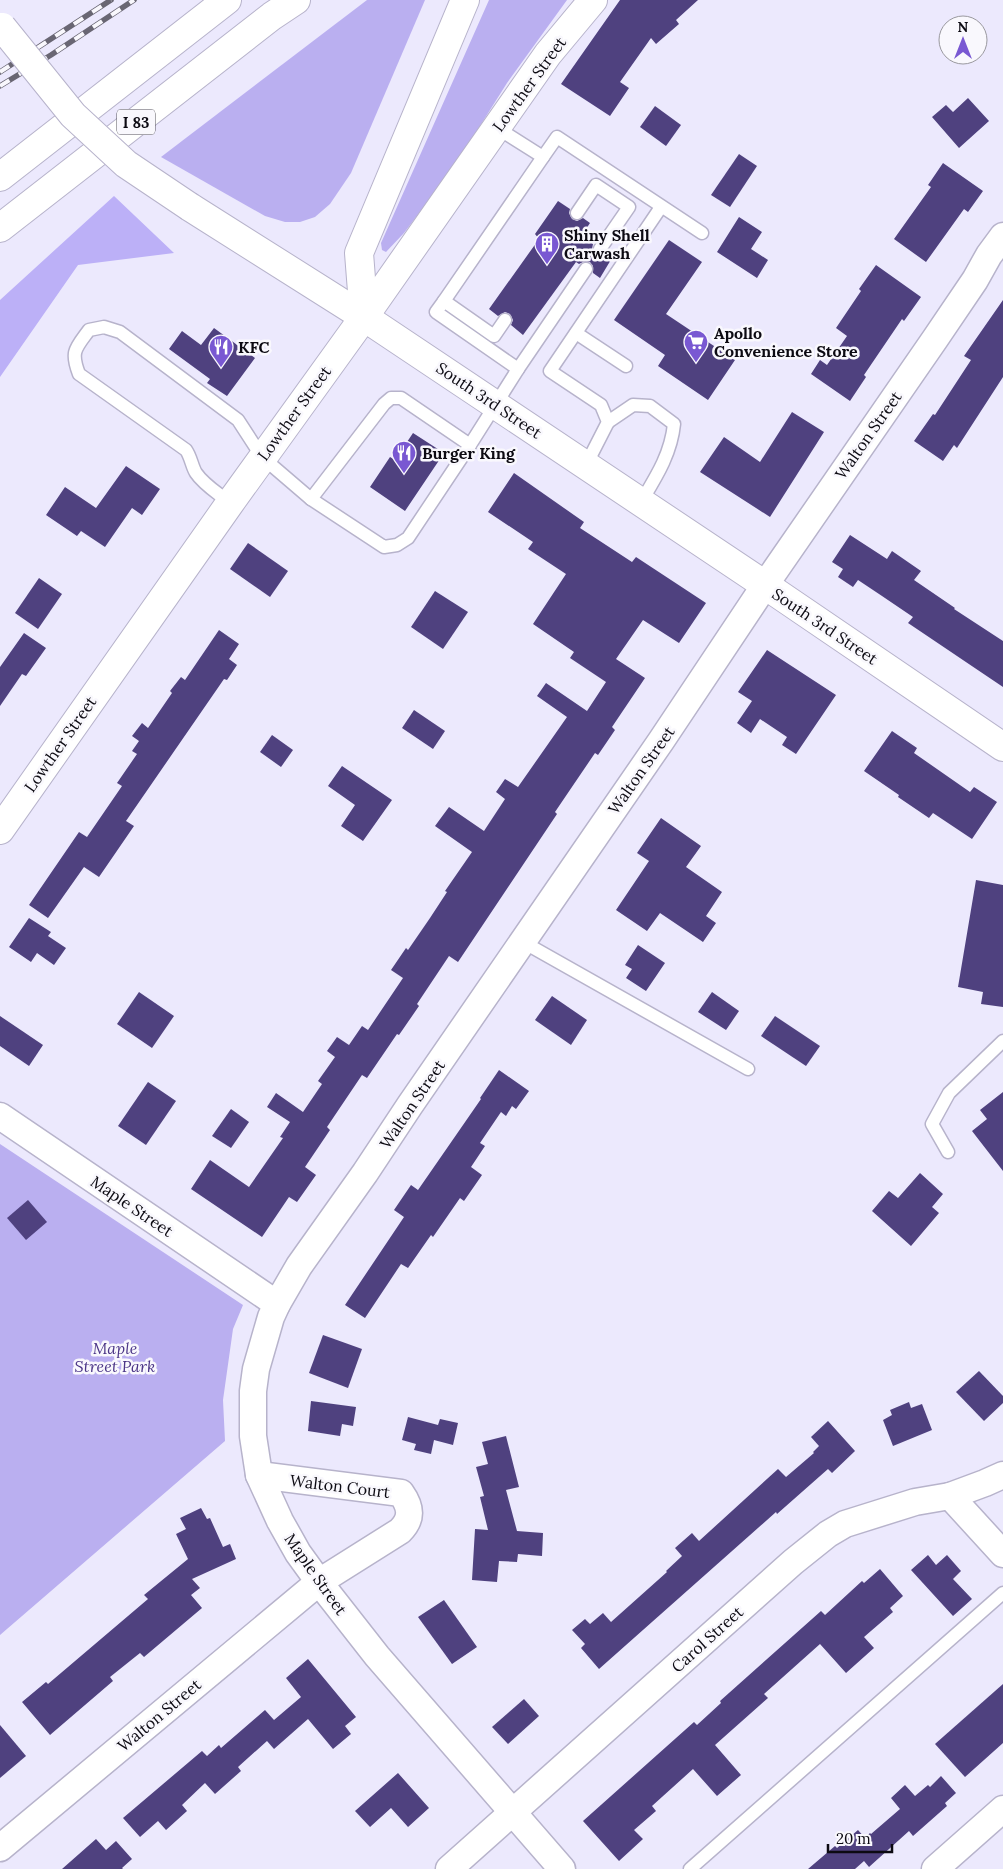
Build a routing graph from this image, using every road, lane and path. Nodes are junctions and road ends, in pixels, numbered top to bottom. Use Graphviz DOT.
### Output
graph roads {
  1 [pos="226,0"];
  2 [pos="296,0"];
  3 [pos="465,0"];
  4 [pos="593,0"];
  5 [pos="1,26"];
  6 [pos="498,128"];
  7 [pos="543,157"];
  8 [pos="0,176"];
  9 [pos="662,207"];
  10 [pos="577,214"];
  11 [pos="0,228"];
  12 [pos="702,233"];
  13 [pos="1003,236"];
  14 [pos="600,249"];
  15 [pos="586,269"];
  16 [pos="444,300"];
  17 [pos="364,316"];
  18 [pos="505,320"];
  19 [pos="576,333"];
  20 [pos="626,366"];
  21 [pos="518,369"];
  22 [pos="496,405"];
  23 [pos="608,422"];
  24 [pos="470,445"];
  25 [pos="262,457"];
  26 [pos="586,465"];
  27 [pos="311,499"];
  28 [pos="641,502"];
  29 [pos="230,503"];
  30 [pos="765,585"];
  31 [pos="1003,747"];
  32 [pos="0,830"];
  33 [pos="523,942"];
  34 [pos="1003,1040"];
  35 [pos="748,1069"];
  36 [pos="0,1116"];
  37 [pos="948,1152"];
  38 [pos="276,1304"];
  39 [pos="259,1475"];
  40 [pos="1003,1475"];
  41 [pos="950,1496"];
  42 [pos="1003,1554"];
  43 [pos="319,1582"];
  44 [pos="1003,1593"];
  45 [pos="1003,1808"];
  46 [pos="512,1813"];
  47 [pos="0,1848"];
  48 [pos="449,1869"];
  49 [pos="562,1869"];
  50 [pos="690,1869"];
  51 [pos="935,1869"];
  1 -- 8 [label="main road, I 83"];
  2 -- 11 [label="main road, I 83"];
  3 -- 17 [label="main road"];
  4 -- 6 [label="main road, Lowther Street"];
  5 -- 17 [label="main road, South 3rd Street, bridge"];
  6 -- 7 [label="lane"];
  6 -- 17 [label="main road, Lowther Street"];
  7 -- 9 [label="lane"];
  7 -- 16 [label="lane"];
  9 -- 12 [label="lane"];
  9 -- 19 [label="lane"];
  10 -- 14 [label="lane"];
  13 -- 30 [label="street, Walton Street"];
  15 -- 21 [label="lane"];
  16 -- 18 [label="lane"];
  16 -- 21 [label="lane"];
  17 -- 22 [label="main road, South 3rd Street"];
  17 -- 25 [label="main road, Lowther Street"];
  19 -- 20 [label="lane"];
  19 -- 23 [label="lane"];
  21 -- 22 [label="lane"];
  22 -- 24 [label="lane"];
  22 -- 26 [label="main road, South 3rd Street"];
  23 -- 26 [label="lane"];
  23 -- 28 [label="lane"];
  24 -- 27 [label="lane"];
  24 -- 27 [label="lane"];
  25 -- 27 [label="lane"];
  25 -- 29 [label="main road, Lowther Street"];
  25 -- 29 [label="lane"];
  26 -- 28 [label="main road, South 3rd Street"];
  28 -- 30 [label="main road, South 3rd Street"];
  29 -- 32 [label="main road, Lowther Street"];
  30 -- 31 [label="main road, South 3rd Street"];
  30 -- 33 [label="street, Walton Street"];
  33 -- 35 [label="lane"];
  33 -- 38 [label="street, Walton Street"];
  34 -- 37 [label="lane"];
  36 -- 38 [label="street, Maple Street"];
  38 -- 39 [label="street, Maple Street"];
  39 -- 43 [label="street, Maple Street"];
  39 -- 43 [label="street, Walton Court"];
  40 -- 41 [label="street, Carol Street"];
  41 -- 42 [label="street"];
  41 -- 46 [label="street, Carol Street"];
  43 -- 46 [label="street, Maple Street"];
  43 -- 47 [label="street, Walton Street"];
  44 -- 50 [label="lane"];
  45 -- 51 [label="street"];
  46 -- 48 [label="street, Carol Street"];
  46 -- 49 [label="street, Maple Street"];
}
